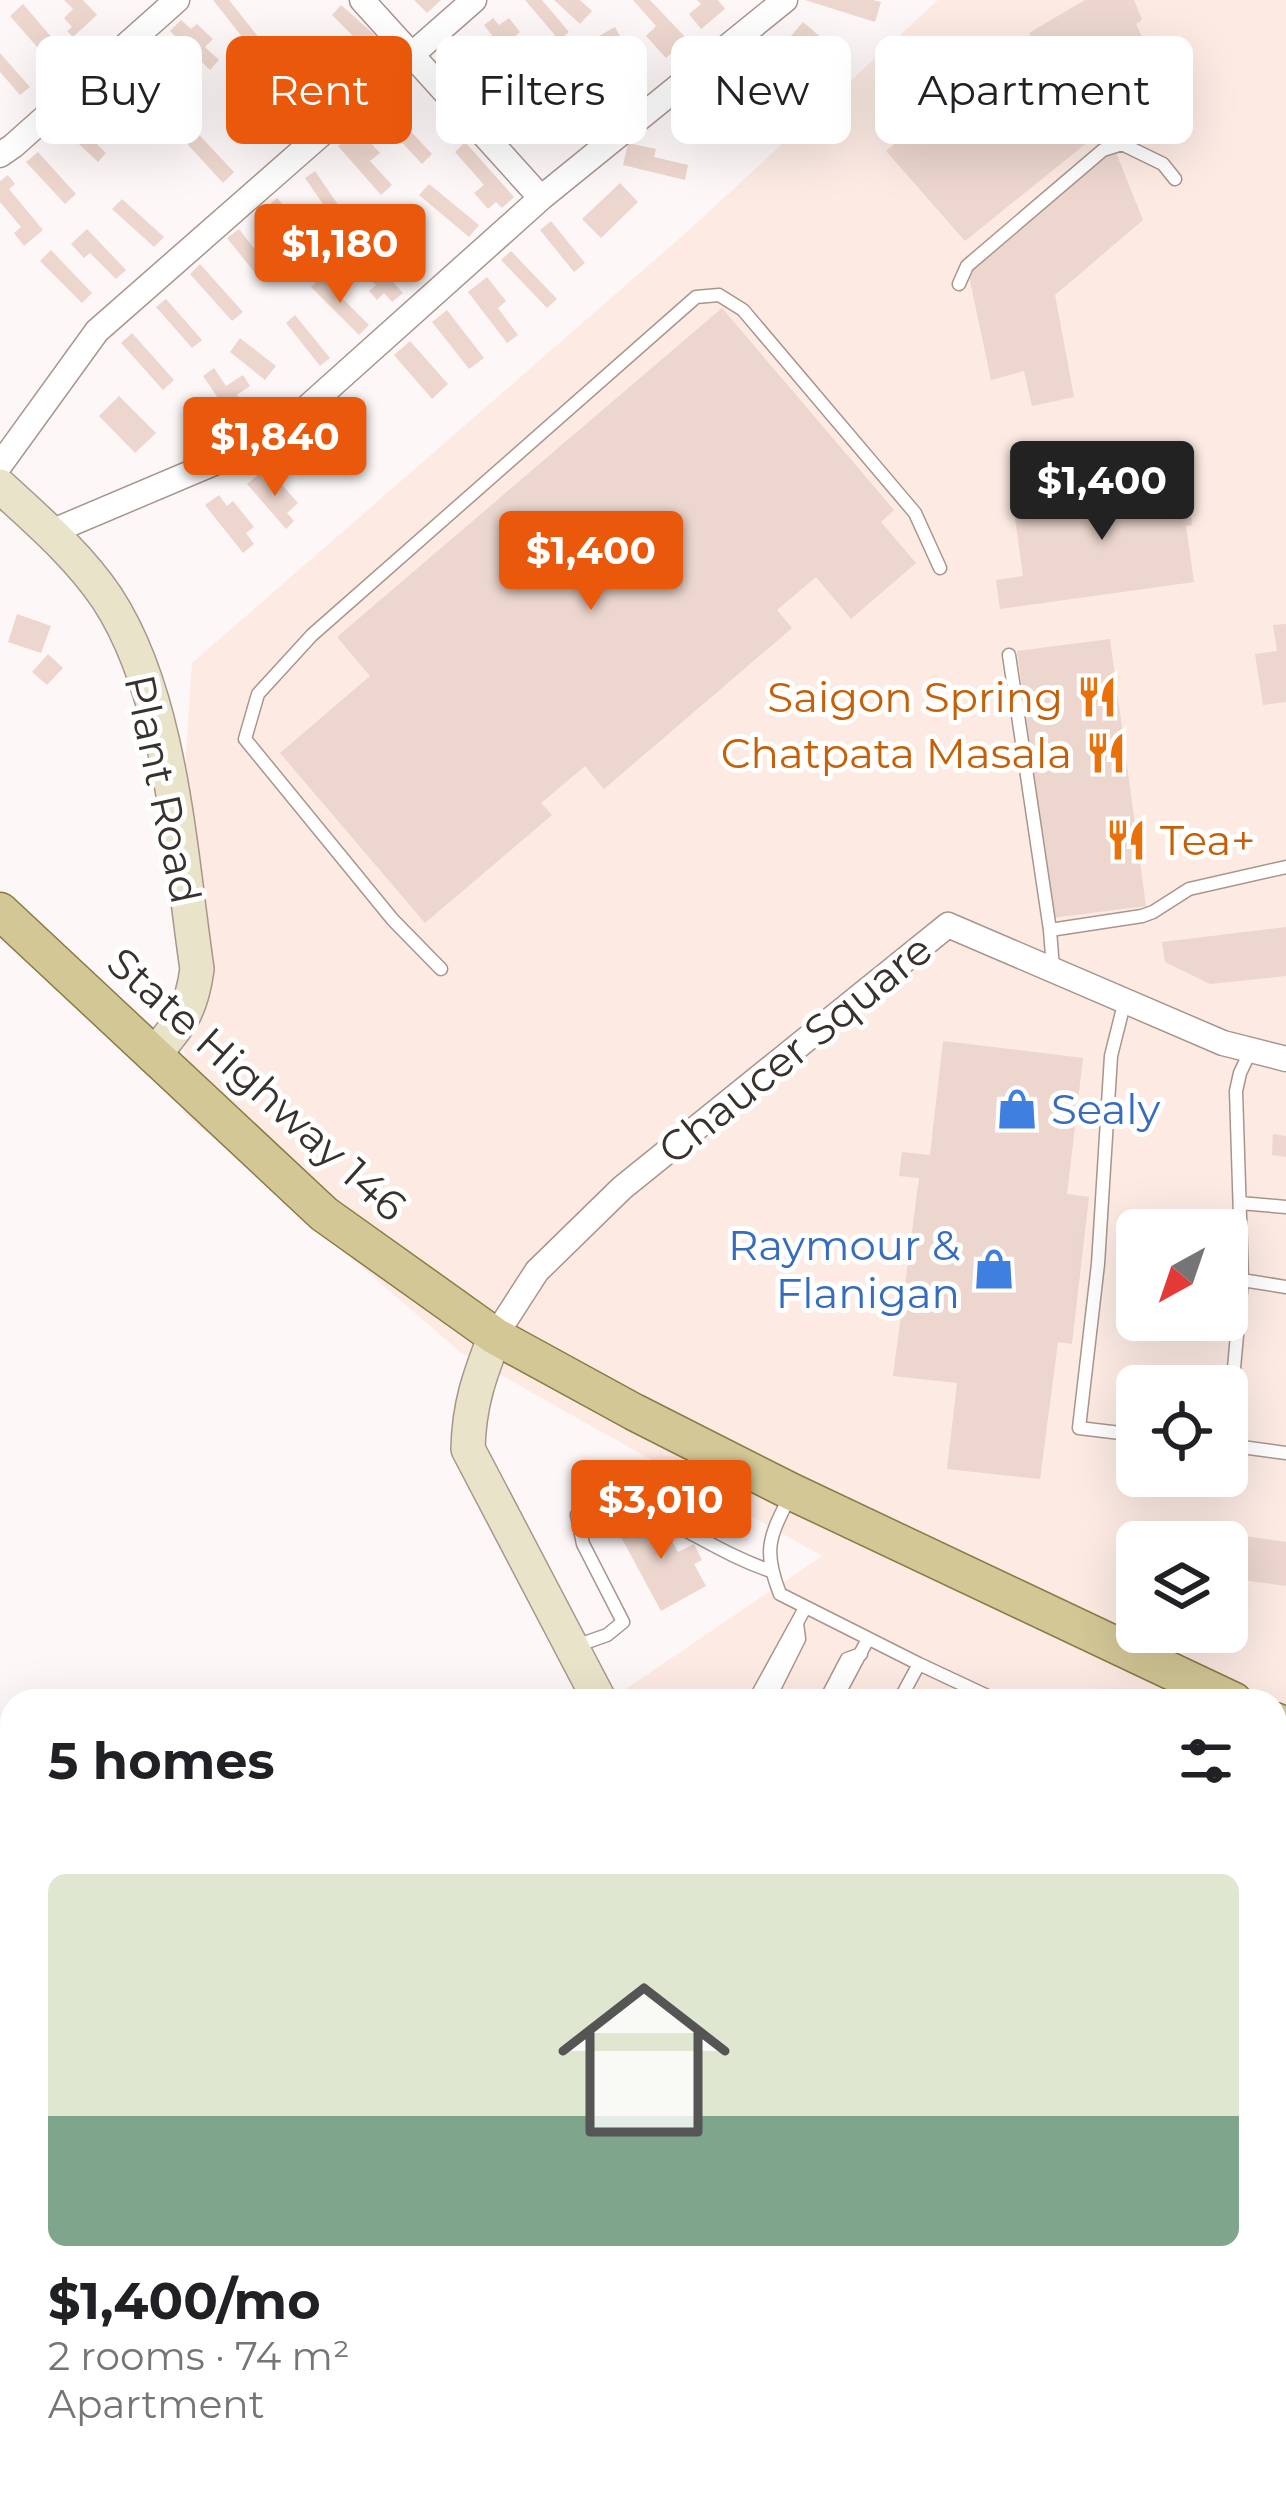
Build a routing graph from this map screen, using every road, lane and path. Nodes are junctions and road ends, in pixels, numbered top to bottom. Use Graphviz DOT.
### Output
graph roads {
  1 [pos="177,0"];
  2 [pos="362,0"];
  3 [pos="474,0"];
  4 [pos="784,0"];
  5 [pos="396,36"];
  6 [pos="412,53"];
  7 [pos="313,144"];
  8 [pos="0,154"];
  9 [pos="1174,179"];
  10 [pos="541,198"];
  11 [pos="959,284"];
  12 [pos="0,465"];
  13 [pos="0,486"];
  14 [pos="51,532"];
  15 [pos="940,568"];
  16 [pos="1010,655"];
  17 [pos="1286,867"];
  18 [pos="0,911"];
  19 [pos="1051,931"];
  20 [pos="441,969"];
  21 [pos="1053,970"];
  22 [pos="1125,1000"];
  23 [pos="1251,1050"];
  24 [pos="153,1056"];
  25 [pos="1286,1058"];
  26 [pos="1240,1203"];
  27 [pos="1286,1208"];
  28 [pos="1240,1209"];
  29 [pos="1248,1281"];
  30 [pos="1286,1287"];
  31 [pos="495,1336"];
  32 [pos="1116,1432"];
  33 [pos="1248,1448"];
  34 [pos="1286,1454"];
  35 [pos="792,1492"];
  36 [pos="771,1571"];
  37 [pos="805,1608"];
  38 [pos="797,1622"];
  39 [pos="868,1640"];
  40 [pos="572,1648"];
  41 [pos="861,1654"];
  42 [pos="919,1664"];
  43 [pos="593,1689"];
  44 [pos="761,1689"];
  45 [pos="774,1689"];
  46 [pos="831,1689"];
  47 [pos="842,1689"];
  48 [pos="905,1689"];
  49 [pos="972,1689"];
  50 [pos="1209,1689"];
  1 -- 8 [label="street"];
  2 -- 5 [label="street"];
  3 -- 6 [label="street"];
  4 -- 10 [label="street"];
  6 -- 10 [label="street"];
  7 -- 12 [label="street"];
  9 -- 11 [label="lane"];
  10 -- 14 [label="street"];
  13 -- 14 [label="street, Plant Road"];
  14 -- 24 [label="street, Plant Road"];
  15 -- 20 [label="lane"];
  16 -- 19 [label="lane"];
  17 -- 19 [label="lane"];
  18 -- 24 [label="main road, State Highway 146"];
  19 -- 21 [label="lane"];
  21 -- 22 [label="street, Chaucer Square"];
  21 -- 31 [label="street, Chaucer Square"];
  22 -- 23 [label="street, Chaucer Square"];
  22 -- 32 [label="lane"];
  23 -- 25 [label="street, Chaucer Square"];
  23 -- 26 [label="lane"];
  24 -- 31 [label="main road, State Highway 146"];
  26 -- 27 [label="lane"];
  26 -- 28 [label="lane"];
  29 -- 30 [label="lane"];
  31 -- 35 [label="main road, State Highway 146"];
  31 -- 40 [label="street"];
  33 -- 34 [label="lane"];
  35 -- 36 [label="lane"];
  35 -- 50 [label="main road, State Highway 146"];
  36 -- 37 [label="lane"];
  36 -- 40 [label="lane"];
  37 -- 38 [label="lane"];
  37 -- 39 [label="lane"];
  38 -- 44 [label="lane"];
  38 -- 45 [label="lane"];
  39 -- 41 [label="lane"];
  39 -- 42 [label="lane"];
  40 -- 43 [label="street"];
  41 -- 46 [label="lane"];
  41 -- 47 [label="lane"];
  42 -- 48 [label="lane"];
  42 -- 49 [label="lane"];
}
